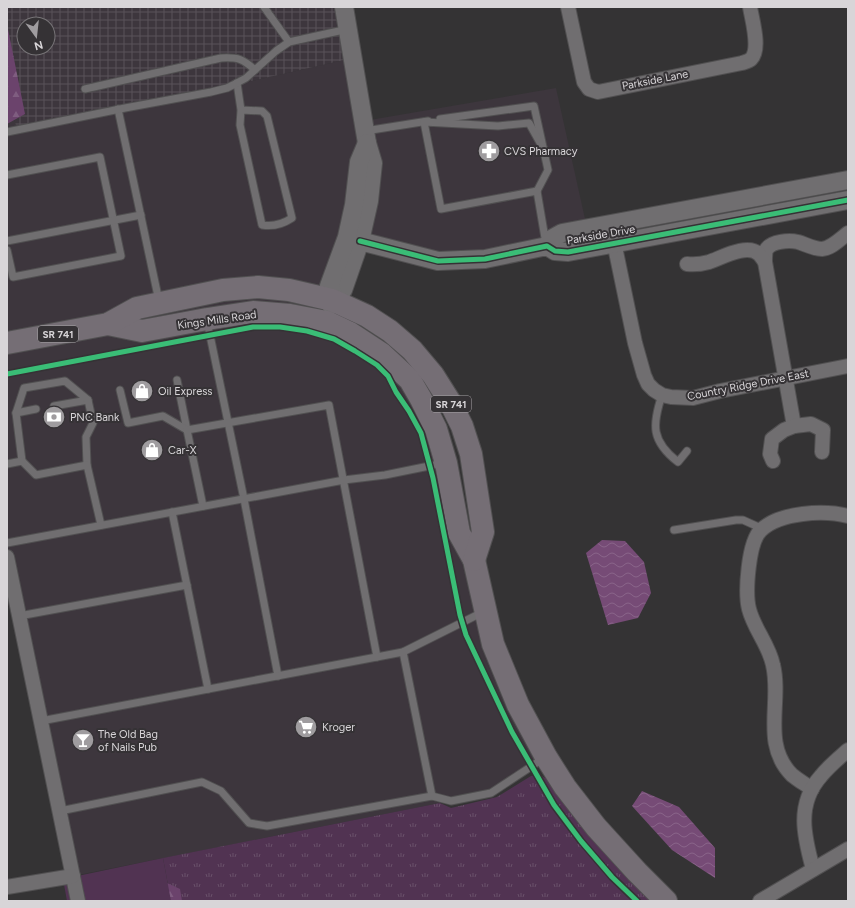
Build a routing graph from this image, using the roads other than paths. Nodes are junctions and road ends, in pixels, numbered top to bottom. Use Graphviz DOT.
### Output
graph roads {
  1 [pos="264,7"];
  2 [pos="344,7"];
  3 [pos="568,7"];
  4 [pos="750,7"];
  5 [pos="348,29"];
  6 [pos="289,42"];
  7 [pos="255,70"];
  8 [pos="237,83"];
  9 [pos="85,89"];
  10 [pos="118,109"];
  11 [pos="241,110"];
  12 [pos="424,122"];
  13 [pos="7,132"];
  14 [pos="366,137"];
  15 [pos="543,148"];
  16 [pos="7,176"];
  17 [pos="848,180"];
  18 [pos="537,191"];
  19 [pos="788,200"];
  20 [pos="848,200"];
  21 [pos="140,215"];
  22 [pos="114,220"];
  23 [pos="610,223"];
  24 [pos="848,233"];
  25 [pos="7,241"];
  26 [pos="360,241"];
  27 [pos="614,243"];
  28 [pos="547,246"];
  29 [pos="7,250"];
  30 [pos="765,262"];
  31 [pos="687,264"];
  32 [pos="333,297"];
  33 [pos="159,304"];
  34 [pos="207,319"];
  35 [pos="327,322"];
  36 [pos="108,324"];
  37 [pos="7,344"];
  38 [pos="848,366"];
  39 [pos="786,378"];
  40 [pos="177,380"];
  41 [pos="120,390"];
  42 [pos="662,395"];
  43 [pos="88,400"];
  44 [pos="54,406"];
  45 [pos="36,409"];
  46 [pos="16,413"];
  47 [pos="228,422"];
  48 [pos="794,426"];
  49 [pos="187,430"];
  50 [pos="687,451"];
  51 [pos="822,452"];
  52 [pos="22,461"];
  53 [pos="773,461"];
  54 [pos="446,463"];
  55 [pos="7,464"];
  56 [pos="87,465"];
  57 [pos="344,480"];
  58 [pos="244,499"];
  59 [pos="203,506"];
  60 [pos="172,512"];
  61 [pos="848,516"];
  62 [pos="101,525"];
  63 [pos="763,528"];
  64 [pos="674,530"];
  65 [pos="7,543"];
  66 [pos="7,557"];
  67 [pos="474,560"];
  68 [pos="187,585"];
  69 [pos="485,611"];
  70 [pos="19,616"];
  71 [pos="403,652"];
  72 [pos="377,657"];
  73 [pos="278,676"];
  74 [pos="208,689"];
  75 [pos="41,721"];
  76 [pos="848,750"];
  77 [pos="546,757"];
  78 [pos="812,789"];
  79 [pos="432,796"];
  80 [pos="60,812"];
  81 [pos="848,849"];
  82 [pos="813,869"];
  83 [pos="73,876"];
  84 [pos="7,887"];
  85 [pos="78,901"];
  86 [pos="666,901"];
  87 [pos="760,901"];
  1 -- 6 [label="lane"];
  2 -- 5 [label="street"];
  3 -- 4 [label="street, Parkside Lane"];
  5 -- 6 [label="lane"];
  5 -- 14 [label="street"];
  6 -- 7 [label="lane"];
  7 -- 8 [label="lane"];
  7 -- 9 [label="lane"];
  8 -- 10 [label="lane"];
  8 -- 11 [label="lane"];
  10 -- 13 [label="lane"];
  10 -- 21 [label="lane"];
  11 -- 11 [label="lane"];
  12 -- 14 [label="lane"];
  12 -- 15 [label="lane"];
  12 -- 15 [label="lane"];
  12 -- 18 [label="lane"];
  14 -- 26 [label="street"];
  14 -- 32 [label="street"];
  15 -- 18 [label="lane"];
  16 -- 22 [label="lane"];
  17 -- 19 [label="street, Parkside Drive"];
  18 -- 28 [label="lane"];
  19 -- 20 [label="street, Parkside Drive"];
  19 -- 23 [label="street, Parkside Drive"];
  19 -- 27 [label="street, Parkside Drive"];
  21 -- 22 [label="lane"];
  21 -- 33 [label="lane"];
  22 -- 25 [label="lane"];
  22 -- 29 [label="lane"];
  23 -- 27 [label="street"];
  23 -- 28 [label="street, Parkside Drive"];
  24 -- 30 [label="street"];
  26 -- 28 [label="street, Parkside Drive"];
  26 -- 32 [label="street"];
  27 -- 28 [label="street, Parkside Drive"];
  27 -- 42 [label="street"];
  30 -- 31 [label="street"];
  30 -- 39 [label="street"];
  32 -- 33 [label="main road, Kings Mills Road / SR 741"];
  32 -- 35 [label="street"];
  32 -- 67 [label="main road, SR 741"];
  33 -- 36 [label="main road, Kings Mills Road / SR 741"];
  34 -- 35 [label="main road, Kings Mills Road / SR 741"];
  34 -- 36 [label="main road, Kings Mills Road / SR 741"];
  34 -- 47 [label="lane"];
  35 -- 54 [label="main road, SR 741"];
  36 -- 37 [label="main road, Kings Mills Road / SR 741"];
  38 -- 39 [label="street, Country Ridge Drive East"];
  39 -- 42 [label="street, Country Ridge Drive East"];
  39 -- 48 [label="street"];
  40 -- 49 [label="lane"];
  41 -- 49 [label="lane"];
  42 -- 50 [label="lane"];
  43 -- 44 [label="lane"];
  43 -- 46 [label="lane"];
  43 -- 56 [label="lane"];
  45 -- 46 [label="lane"];
  46 -- 52 [label="lane"];
  47 -- 49 [label="lane"];
  47 -- 57 [label="lane"];
  47 -- 58 [label="lane"];
  48 -- 51 [label="street"];
  48 -- 53 [label="street"];
  49 -- 59 [label="lane"];
  52 -- 55 [label="lane"];
  52 -- 56 [label="lane"];
  54 -- 57 [label="lane"];
  54 -- 67 [label="main road, SR 741"];
  56 -- 62 [label="lane"];
  57 -- 58 [label="lane"];
  57 -- 72 [label="lane"];
  58 -- 59 [label="lane"];
  58 -- 73 [label="lane"];
  59 -- 60 [label="lane"];
  60 -- 62 [label="lane"];
  60 -- 68 [label="lane"];
  61 -- 63 [label="street"];
  62 -- 65 [label="lane"];
  63 -- 64 [label="lane"];
  63 -- 78 [label="street"];
  66 -- 70 [label="street"];
  67 -- 69 [label="main road, SR 741"];
  68 -- 70 [label="lane"];
  68 -- 74 [label="lane"];
  69 -- 71 [label="lane"];
  69 -- 77 [label="main road, SR 741"];
  70 -- 75 [label="street"];
  71 -- 72 [label="lane"];
  71 -- 79 [label="lane"];
  72 -- 73 [label="lane"];
  73 -- 74 [label="lane"];
  74 -- 75 [label="lane"];
  75 -- 80 [label="street"];
  76 -- 78 [label="street"];
  77 -- 79 [label="lane"];
  77 -- 86 [label="main road, SR 741"];
  78 -- 82 [label="street"];
  79 -- 80 [label="lane"];
  80 -- 83 [label="street"];
  81 -- 82 [label="street"];
  82 -- 87 [label="street"];
  83 -- 84 [label="street"];
  83 -- 85 [label="street"];
}
